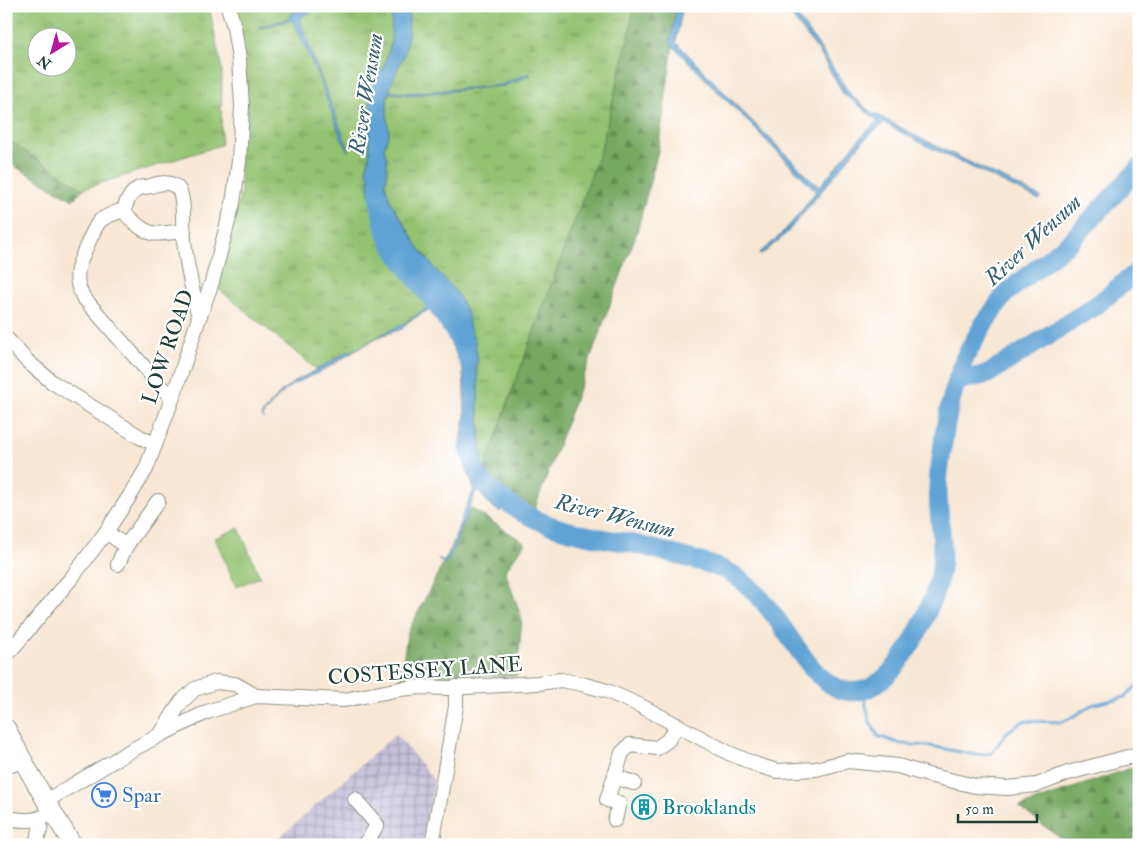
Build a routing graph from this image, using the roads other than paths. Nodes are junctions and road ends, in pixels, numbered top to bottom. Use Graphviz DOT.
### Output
graph roads {
  1 [pos="228,6"];
  2 [pos="125,209"];
  3 [pos="184,231"];
  4 [pos="199,318"];
  5 [pos="6,338"];
  6 [pos="172,399"];
  7 [pos="155,444"];
  8 [pos="158,501"];
  9 [pos="106,532"];
  10 [pos="126,546"];
  11 [pos="118,564"];
  12 [pos="6,656"];
  13 [pos="456,687"];
  14 [pos="256,696"];
  15 [pos="678,725"];
  16 [pos="6,728"];
  17 [pos="160,735"];
  18 [pos="1139,754"];
  19 [pos="14,764"];
  20 [pos="615,777"];
  21 [pos="634,783"];
  22 [pos="355,799"];
  23 [pos="46,811"];
  24 [pos="6,818"];
  25 [pos="615,820"];
  26 [pos="35,845"];
  27 [pos="73,845"];
  28 [pos="363,845"];
  29 [pos="432,845"];
  1 -- 4 [label="street, LOW ROAD"];
  2 -- 3 [label="street"];
  2 -- 3 [label="street"];
  2 -- 6 [label="street"];
  3 -- 4 [label="street"];
  4 -- 6 [label="street, LOW ROAD"];
  5 -- 7 [label="street"];
  6 -- 7 [label="street, LOW ROAD"];
  7 -- 9 [label="street, LOW ROAD"];
  8 -- 10 [label="street"];
  9 -- 10 [label="street"];
  9 -- 12 [label="street, LOW ROAD"];
  10 -- 11 [label="street"];
  13 -- 14 [label="street, COSTESSEY LANE"];
  13 -- 15 [label="street, COSTESSEY LANE"];
  13 -- 29 [label="street"];
  14 -- 17 [label="street, COSTESSEY LANE"];
  14 -- 17 [label="street, COSTESSEY LANE"];
  15 -- 18 [label="street, COSTESSEY LANE"];
  15 -- 20 [label="street"];
  16 -- 19 [label="main road"];
  17 -- 23 [label="street, COSTESSEY LANE"];
  19 -- 23 [label="main road"];
  20 -- 21 [label="street"];
  20 -- 25 [label="street"];
  22 -- 28 [label="street"];
  23 -- 24 [label="street"];
  23 -- 26 [label="street"];
  23 -- 27 [label="main road"];
}
